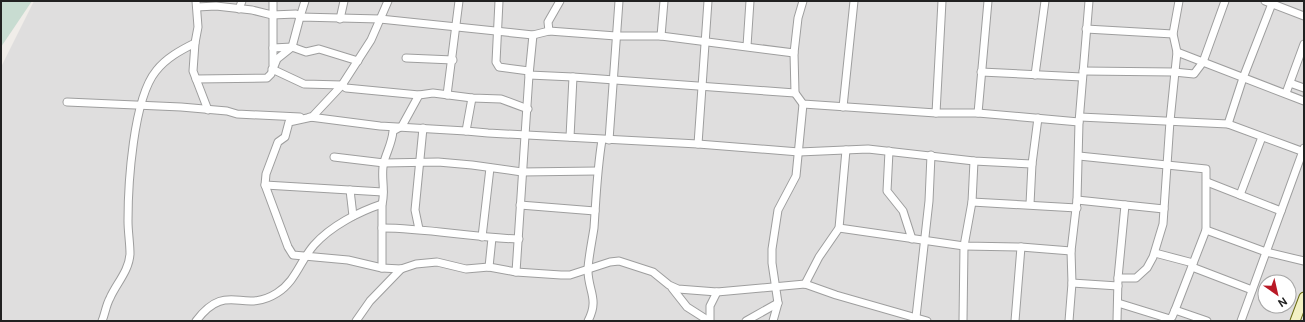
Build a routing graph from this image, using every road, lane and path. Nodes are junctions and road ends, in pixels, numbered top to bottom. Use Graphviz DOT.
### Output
graph roads {
  1 [pos="242,1"];
  2 [pos="273,1"];
  3 [pos="306,1"];
  4 [pos="344,1"];
  5 [pos="388,1"];
  6 [pos="458,1"];
  7 [pos="499,1"];
  8 [pos="560,1"];
  9 [pos="619,1"];
  10 [pos="664,1"];
  11 [pos="708,1"];
  12 [pos="750,1"];
  13 [pos="803,1"];
  14 [pos="854,1"];
  15 [pos="942,1"];
  16 [pos="988,1"];
  17 [pos="1045,1"];
  18 [pos="1089,1"];
  19 [pos="1179,1"];
  20 [pos="1225,1"];
  21 [pos="1265,1"];
  22 [pos="1272,2"];
  23 [pos="197,4"];
  24 [pos="240,9"];
  25 [pos="272,15"];
  26 [pos="1304,16"];
  27 [pos="300,17"];
  28 [pos="340,19"];
  29 [pos="380,19"];
  30 [pos="456,28"];
  31 [pos="1086,29"];
  32 [pos="549,31"];
  33 [pos="498,32"];
  34 [pos="1173,34"];
  35 [pos="533,35"];
  36 [pos="616,36"];
  37 [pos="661,36"];
  38 [pos="195,43"];
  39 [pos="705,43"];
  40 [pos="1304,44"];
  41 [pos="747,46"];
  42 [pos="292,47"];
  43 [pos="273,48"];
  44 [pos="1177,52"];
  45 [pos="794,53"];
  46 [pos="406,58"];
  47 [pos="453,60"];
  48 [pos="358,61"];
  49 [pos="1204,62"];
  50 [pos="273,67"];
  51 [pos="981,72"];
  52 [pos="1174,72"];
  53 [pos="529,73"];
  54 [pos="1082,74"];
  55 [pos="1035,75"];
  56 [pos="573,77"];
  57 [pos="1243,78"];
  58 [pos="196,79"];
  59 [pos="614,80"];
  60 [pos="1290,83"];
  61 [pos="342,85"];
  62 [pos="701,86"];
  63 [pos="1304,88"];
  64 [pos="1286,93"];
  65 [pos="795,94"];
  66 [pos="419,95"];
  67 [pos="447,95"];
  68 [pos="472,98"];
  69 [pos="1304,101"];
  70 [pos="67,102"];
  71 [pos="803,104"];
  72 [pos="141,106"];
  73 [pos="843,107"];
  74 [pos="528,109"];
  75 [pos="208,110"];
  76 [pos="936,113"];
  77 [pos="978,113"];
  78 [pos="312,117"];
  79 [pos="1038,118"];
  80 [pos="1079,119"];
  81 [pos="1170,121"];
  82 [pos="1228,124"];
  83 [pos="402,126"];
  84 [pos="423,128"];
  85 [pos="466,130"];
  86 [pos="526,136"];
  87 [pos="570,137"];
  88 [pos="1262,137"];
  89 [pos="605,140"];
  90 [pos="698,144"];
  91 [pos="846,150"];
  92 [pos="1304,151"];
  93 [pos="799,152"];
  94 [pos="889,152"];
  95 [pos="931,155"];
  96 [pos="1079,156"];
  97 [pos="334,157"];
  98 [pos="974,161"];
  99 [pos="384,163"];
  100 [pos="418,163"];
  101 [pos="1032,164"];
  102 [pos="1167,166"];
  103 [pos="490,168"];
  104 [pos="597,171"];
  105 [pos="522,172"];
  106 [pos="1208,182"];
  107 [pos="265,185"];
  108 [pos="350,190"];
  109 [pos="383,192"];
  110 [pos="1240,195"];
  111 [pos="1078,200"];
  112 [pos="972,202"];
  113 [pos="382,204"];
  114 [pos="520,204"];
  115 [pos="1030,204"];
  116 [pos="1126,205"];
  117 [pos="1076,208"];
  118 [pos="1164,208"];
  119 [pos="595,211"];
  120 [pos="1281,211"];
  121 [pos="353,216"];
  122 [pos="382,228"];
  123 [pos="839,228"];
  124 [pos="419,229"];
  125 [pos="1206,230"];
  126 [pos="482,237"];
  127 [pos="492,238"];
  128 [pos="519,239"];
  129 [pos="912,239"];
  130 [pos="924,241"];
  131 [pos="964,246"];
  132 [pos="1021,246"];
  133 [pos="1071,251"];
  134 [pos="1266,252"];
  135 [pos="1155,253"];
  136 [pos="307,257"];
  137 [pos="1304,261"];
  138 [pos="1193,265"];
  139 [pos="489,267"];
  140 [pos="382,268"];
  141 [pos="401,269"];
  142 [pos="588,269"];
  143 [pos="516,272"];
  144 [pos="1118,278"];
  145 [pos="1072,283"];
  146 [pos="805,284"];
  147 [pos="776,286"];
  148 [pos="1118,286"];
  149 [pos="672,288"];
  150 [pos="1252,290"];
  151 [pos="717,292"];
  152 [pos="1304,297"];
  153 [pos="778,303"];
  154 [pos="1118,304"];
  155 [pos="1175,310"];
  156 [pos="916,317"];
  157 [pos="1153,318"];
  158 [pos="1196,319"];
  159 [pos="102,321"];
  160 [pos="196,321"];
  161 [pos="356,321"];
  162 [pos="588,321"];
  163 [pos="709,321"];
  164 [pos="746,321"];
  165 [pos="773,321"];
  166 [pos="928,321"];
  167 [pos="963,321"];
  168 [pos="1016,321"];
  169 [pos="1069,321"];
  170 [pos="1117,321"];
  171 [pos="1207,321"];
  172 [pos="1241,321"];
  173 [pos="1295,321"];
  1 -- 24 [label="street"];
  2 -- 25 [label="street"];
  3 -- 27 [label="street"];
  4 -- 28 [label="street"];
  5 -- 29 [label="street"];
  6 -- 30 [label="street"];
  7 -- 33 [label="street"];
  8 -- 32 [label="street"];
  9 -- 36 [label="street"];
  10 -- 37 [label="street"];
  11 -- 39 [label="street"];
  12 -- 41 [label="street"];
  13 -- 45 [label="street"];
  14 -- 73 [label="street"];
  15 -- 76 [label="street"];
  16 -- 51 [label="street"];
  17 -- 55 [label="street"];
  18 -- 31 [label="street"];
  19 -- 34 [label="street"];
  20 -- 49 [label="street"];
  21 -- 22 [label="street"];
  22 -- 26 [label="street"];
  22 -- 57 [label="street"];
  23 -- 24 [label="street"];
  23 -- 38 [label="street"];
  24 -- 25 [label="street"];
  25 -- 27 [label="street"];
  25 -- 43 [label="street"];
  27 -- 28 [label="street"];
  27 -- 42 [label="street"];
  28 -- 29 [label="street"];
  29 -- 30 [label="street"];
  29 -- 48 [label="street"];
  30 -- 33 [label="street"];
  30 -- 47 [label="street"];
  31 -- 34 [label="street"];
  31 -- 54 [label="street"];
  32 -- 35 [label="street"];
  32 -- 36 [label="street"];
  33 -- 35 [label="street"];
  33 -- 53 [label="street"];
  34 -- 44 [label="street"];
  35 -- 53 [label="street"];
  36 -- 37 [label="street"];
  36 -- 59 [label="street"];
  37 -- 39 [label="street"];
  38 -- 58 [label="street"];
  38 -- 72 [label="street"];
  39 -- 41 [label="street"];
  39 -- 62 [label="street"];
  40 -- 60 [label="street"];
  41 -- 45 [label="street"];
  42 -- 43 [label="street"];
  42 -- 48 [label="street"];
  42 -- 50 [label="street"];
  43 -- 50 [label="street"];
  44 -- 49 [label="street"];
  44 -- 52 [label="street"];
  45 -- 65 [label="street"];
  46 -- 47 [label="street"];
  47 -- 67 [label="street"];
  48 -- 61 [label="street"];
  49 -- 52 [label="street"];
  49 -- 57 [label="street"];
  50 -- 58 [label="street"];
  50 -- 61 [label="street"];
  51 -- 55 [label="street"];
  51 -- 77 [label="street"];
  52 -- 54 [label="street"];
  52 -- 81 [label="street"];
  53 -- 56 [label="street"];
  53 -- 74 [label="street"];
  54 -- 55 [label="street"];
  54 -- 80 [label="street"];
  56 -- 59 [label="street"];
  56 -- 87 [label="street"];
  57 -- 64 [label="street"];
  57 -- 82 [label="street"];
  58 -- 75 [label="street"];
  59 -- 62 [label="street"];
  59 -- 89 [label="street"];
  60 -- 63 [label="street"];
  60 -- 64 [label="street"];
  61 -- 66 [label="street"];
  61 -- 78 [label="street"];
  62 -- 65 [label="street"];
  62 -- 90 [label="street"];
  64 -- 69 [label="street"];
  65 -- 71 [label="street"];
  66 -- 67 [label="street"];
  66 -- 83 [label="street"];
  67 -- 68 [label="street"];
  68 -- 74 [label="street"];
  68 -- 85 [label="street"];
  70 -- 72 [label="street"];
  71 -- 73 [label="street"];
  71 -- 93 [label="street"];
  72 -- 75 [label="street"];
  72 -- 159 [label="street"];
  73 -- 76 [label="street"];
  74 -- 86 [label="street"];
  75 -- 78 [label="street"];
  76 -- 77 [label="street"];
  77 -- 79 [label="street"];
  78 -- 83 [label="street"];
  78 -- 107 [label="street"];
  79 -- 80 [label="street"];
  79 -- 101 [label="street"];
  80 -- 81 [label="street"];
  80 -- 96 [label="street"];
  81 -- 82 [label="street"];
  81 -- 102 [label="street"];
  82 -- 88 [label="street"];
  83 -- 84 [label="street"];
  83 -- 99 [label="street"];
  84 -- 85 [label="street"];
  84 -- 100 [label="street"];
  85 -- 86 [label="street"];
  86 -- 87 [label="street"];
  86 -- 105 [label="street"];
  87 -- 89 [label="street"];
  88 -- 92 [label="street"];
  88 -- 110 [label="street"];
  89 -- 90 [label="street"];
  89 -- 104 [label="street"];
  90 -- 93 [label="street"];
  91 -- 93 [label="street"];
  91 -- 94 [label="street"];
  91 -- 123 [label="street"];
  92 -- 120 [label="street"];
  93 -- 147 [label="street"];
  94 -- 95 [label="street"];
  94 -- 129 [label="street"];
  95 -- 98 [label="street"];
  95 -- 130 [label="street"];
  96 -- 102 [label="street"];
  96 -- 111 [label="street"];
  97 -- 99 [label="street"];
  98 -- 101 [label="street"];
  98 -- 112 [label="street"];
  99 -- 100 [label="street"];
  99 -- 109 [label="street"];
  100 -- 103 [label="street"];
  100 -- 124 [label="street"];
  101 -- 115 [label="street"];
  102 -- 106 [label="street"];
  102 -- 118 [label="street"];
  103 -- 105 [label="street"];
  103 -- 126 [label="street"];
  104 -- 105 [label="street"];
  104 -- 119 [label="street"];
  105 -- 114 [label="street"];
  106 -- 110 [label="street"];
  106 -- 125 [label="street"];
  107 -- 108 [label="street"];
  107 -- 136 [label="street"];
  108 -- 109 [label="street"];
  108 -- 121 [label="street"];
  109 -- 113 [label="street"];
  110 -- 120 [label="street"];
  111 -- 116 [label="street"];
  111 -- 117 [label="street"];
  112 -- 115 [label="street"];
  112 -- 131 [label="street"];
  113 -- 121 [label="street"];
  113 -- 122 [label="street"];
  114 -- 119 [label="street"];
  114 -- 128 [label="street"];
  115 -- 117 [label="street"];
  116 -- 118 [label="street"];
  116 -- 144 [label="street"];
  117 -- 133 [label="street"];
  118 -- 135 [label="street"];
  119 -- 142 [label="street"];
  120 -- 134 [label="street"];
  121 -- 136 [label="street"];
  122 -- 124 [label="street"];
  122 -- 140 [label="street"];
  123 -- 129 [label="street"];
  123 -- 146 [label="street"];
  124 -- 126 [label="street"];
  125 -- 134 [label="street"];
  125 -- 138 [label="street"];
  126 -- 127 [label="street"];
  127 -- 128 [label="street"];
  127 -- 139 [label="street"];
  128 -- 143 [label="street"];
  129 -- 130 [label="street"];
  130 -- 131 [label="street"];
  130 -- 156 [label="street"];
  131 -- 132 [label="street"];
  131 -- 167 [label="street"];
  132 -- 133 [label="street"];
  132 -- 168 [label="street"];
  133 -- 145 [label="street"];
  134 -- 137 [label="street"];
  134 -- 150 [label="street"];
  135 -- 138 [label="street"];
  135 -- 144 [label="street"];
  136 -- 140 [label="street"];
  136 -- 160 [label="street"];
  138 -- 150 [label="street"];
  138 -- 155 [label="street"];
  139 -- 141 [label="street"];
  139 -- 143 [label="street"];
  140 -- 141 [label="street"];
  141 -- 161 [label="street"];
  142 -- 143 [label="street"];
  142 -- 149 [label="street"];
  142 -- 162 [label="street"];
  144 -- 148 [label="street"];
  145 -- 148 [label="street"];
  145 -- 169 [label="street"];
  146 -- 147 [label="street"];
  146 -- 156 [label="street"];
  147 -- 151 [label="street"];
  147 -- 153 [label="street"];
  148 -- 154 [label="street"];
  149 -- 151 [label="street"];
  149 -- 163 [label="street"];
  150 -- 172 [label="street"];
  151 -- 163 [label="street"];
  152 -- 173 [label="main road"];
  153 -- 164 [label="street"];
  153 -- 165 [label="street"];
  154 -- 157 [label="street"];
  154 -- 170 [label="street"];
  155 -- 157 [label="street"];
  155 -- 158 [label="street"];
  156 -- 166 [label="street"];
  158 -- 171 [label="street"];
}
